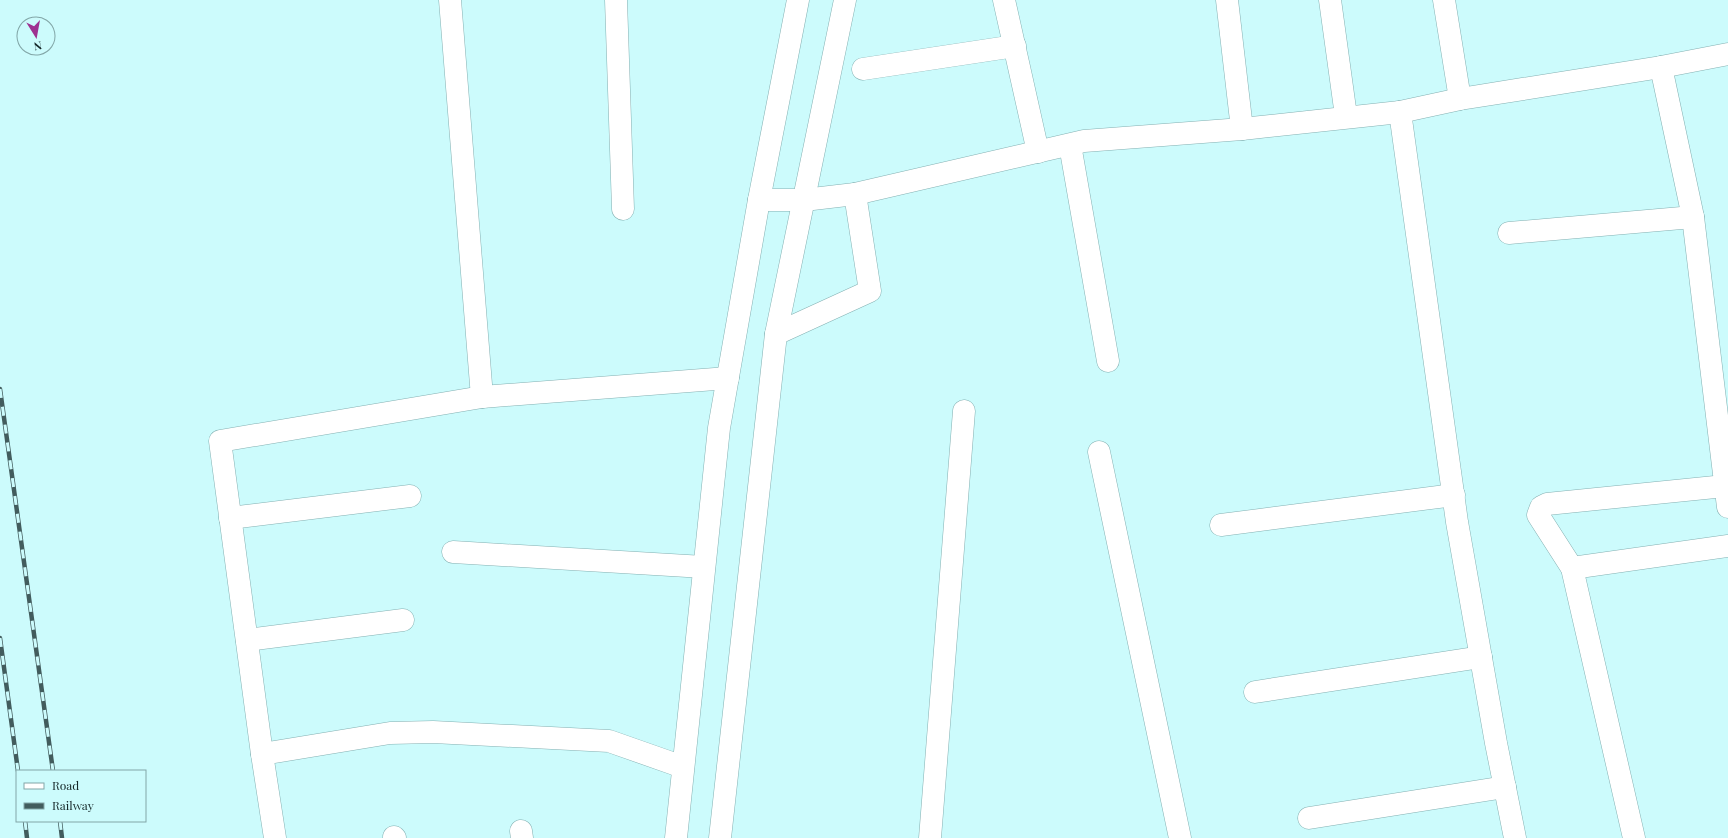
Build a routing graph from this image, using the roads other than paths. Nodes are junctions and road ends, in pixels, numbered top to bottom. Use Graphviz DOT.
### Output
graph roads {
  1 [pos="450,0"];
  2 [pos="616,0"];
  3 [pos="798,0"];
  4 [pos="845,0"];
  5 [pos="1004,0"];
  6 [pos="1227,0"];
  7 [pos="1330,0"];
  8 [pos="1444,0"];
  9 [pos="1015,46"];
  10 [pos="1728,54"];
  11 [pos="1661,67"];
  12 [pos="863,69"];
  13 [pos="1460,99"];
  14 [pos="1400,112"];
  15 [pos="1346,116"];
  16 [pos="1242,129"];
  17 [pos="1070,145"];
  18 [pos="1038,152"];
  19 [pos="855,194"];
  20 [pos="759,200"];
  21 [pos="804,200"];
  22 [pos="623,209"];
  23 [pos="1693,217"];
  24 [pos="1509,233"];
  25 [pos="776,334"];
  26 [pos="1108,361"];
  27 [pos="728,378"];
  28 [pos="482,397"];
  29 [pos="964,411"];
  30 [pos="1099,452"];
  31 [pos="1454,495"];
  32 [pos="410,496"];
  33 [pos="1726,497"];
  34 [pos="230,518"];
  35 [pos="1221,525"];
  36 [pos="1728,546"];
  37 [pos="453,552"];
  38 [pos="704,567"];
  39 [pos="1572,568"];
  40 [pos="403,620"];
  41 [pos="247,640"];
  42 [pos="1481,657"];
  43 [pos="1255,692"];
  44 [pos="262,754"];
  45 [pos="682,767"];
  46 [pos="1505,787"];
  47 [pos="1309,818"];
  48 [pos="275,838"];
  49 [pos="676,838"];
  50 [pos="720,838"];
  51 [pos="930,838"];
  52 [pos="1180,838"];
  53 [pos="1514,838"];
  54 [pos="1634,838"];
  1 -- 28 [label="street"];
  2 -- 22 [label="street"];
  3 -- 20 [label="street"];
  4 -- 21 [label="street"];
  5 -- 9 [label="street"];
  6 -- 16 [label="street"];
  7 -- 15 [label="street"];
  8 -- 13 [label="street"];
  9 -- 12 [label="street"];
  9 -- 18 [label="street"];
  10 -- 11 [label="street"];
  11 -- 13 [label="street"];
  11 -- 23 [label="street"];
  13 -- 14 [label="street"];
  14 -- 15 [label="street"];
  14 -- 31 [label="street"];
  15 -- 16 [label="street"];
  16 -- 17 [label="street"];
  17 -- 18 [label="street"];
  17 -- 26 [label="street"];
  18 -- 19 [label="street"];
  19 -- 21 [label="street"];
  19 -- 25 [label="street"];
  20 -- 21 [label="street"];
  20 -- 27 [label="street"];
  21 -- 25 [label="street"];
  23 -- 24 [label="street"];
  23 -- 33 [label="street"];
  25 -- 50 [label="street"];
  27 -- 28 [label="street"];
  27 -- 38 [label="street"];
  28 -- 34 [label="street"];
  29 -- 51 [label="street"];
  30 -- 52 [label="street"];
  31 -- 35 [label="street"];
  31 -- 42 [label="street"];
  32 -- 34 [label="street"];
  33 -- 39 [label="street"];
  34 -- 41 [label="street"];
  36 -- 39 [label="street"];
  37 -- 38 [label="street"];
  38 -- 45 [label="street"];
  39 -- 54 [label="street"];
  40 -- 41 [label="street"];
  41 -- 44 [label="street"];
  42 -- 43 [label="street"];
  42 -- 46 [label="street"];
  44 -- 45 [label="street"];
  44 -- 48 [label="street"];
  45 -- 49 [label="street"];
  46 -- 47 [label="street"];
  46 -- 53 [label="street"];
}
